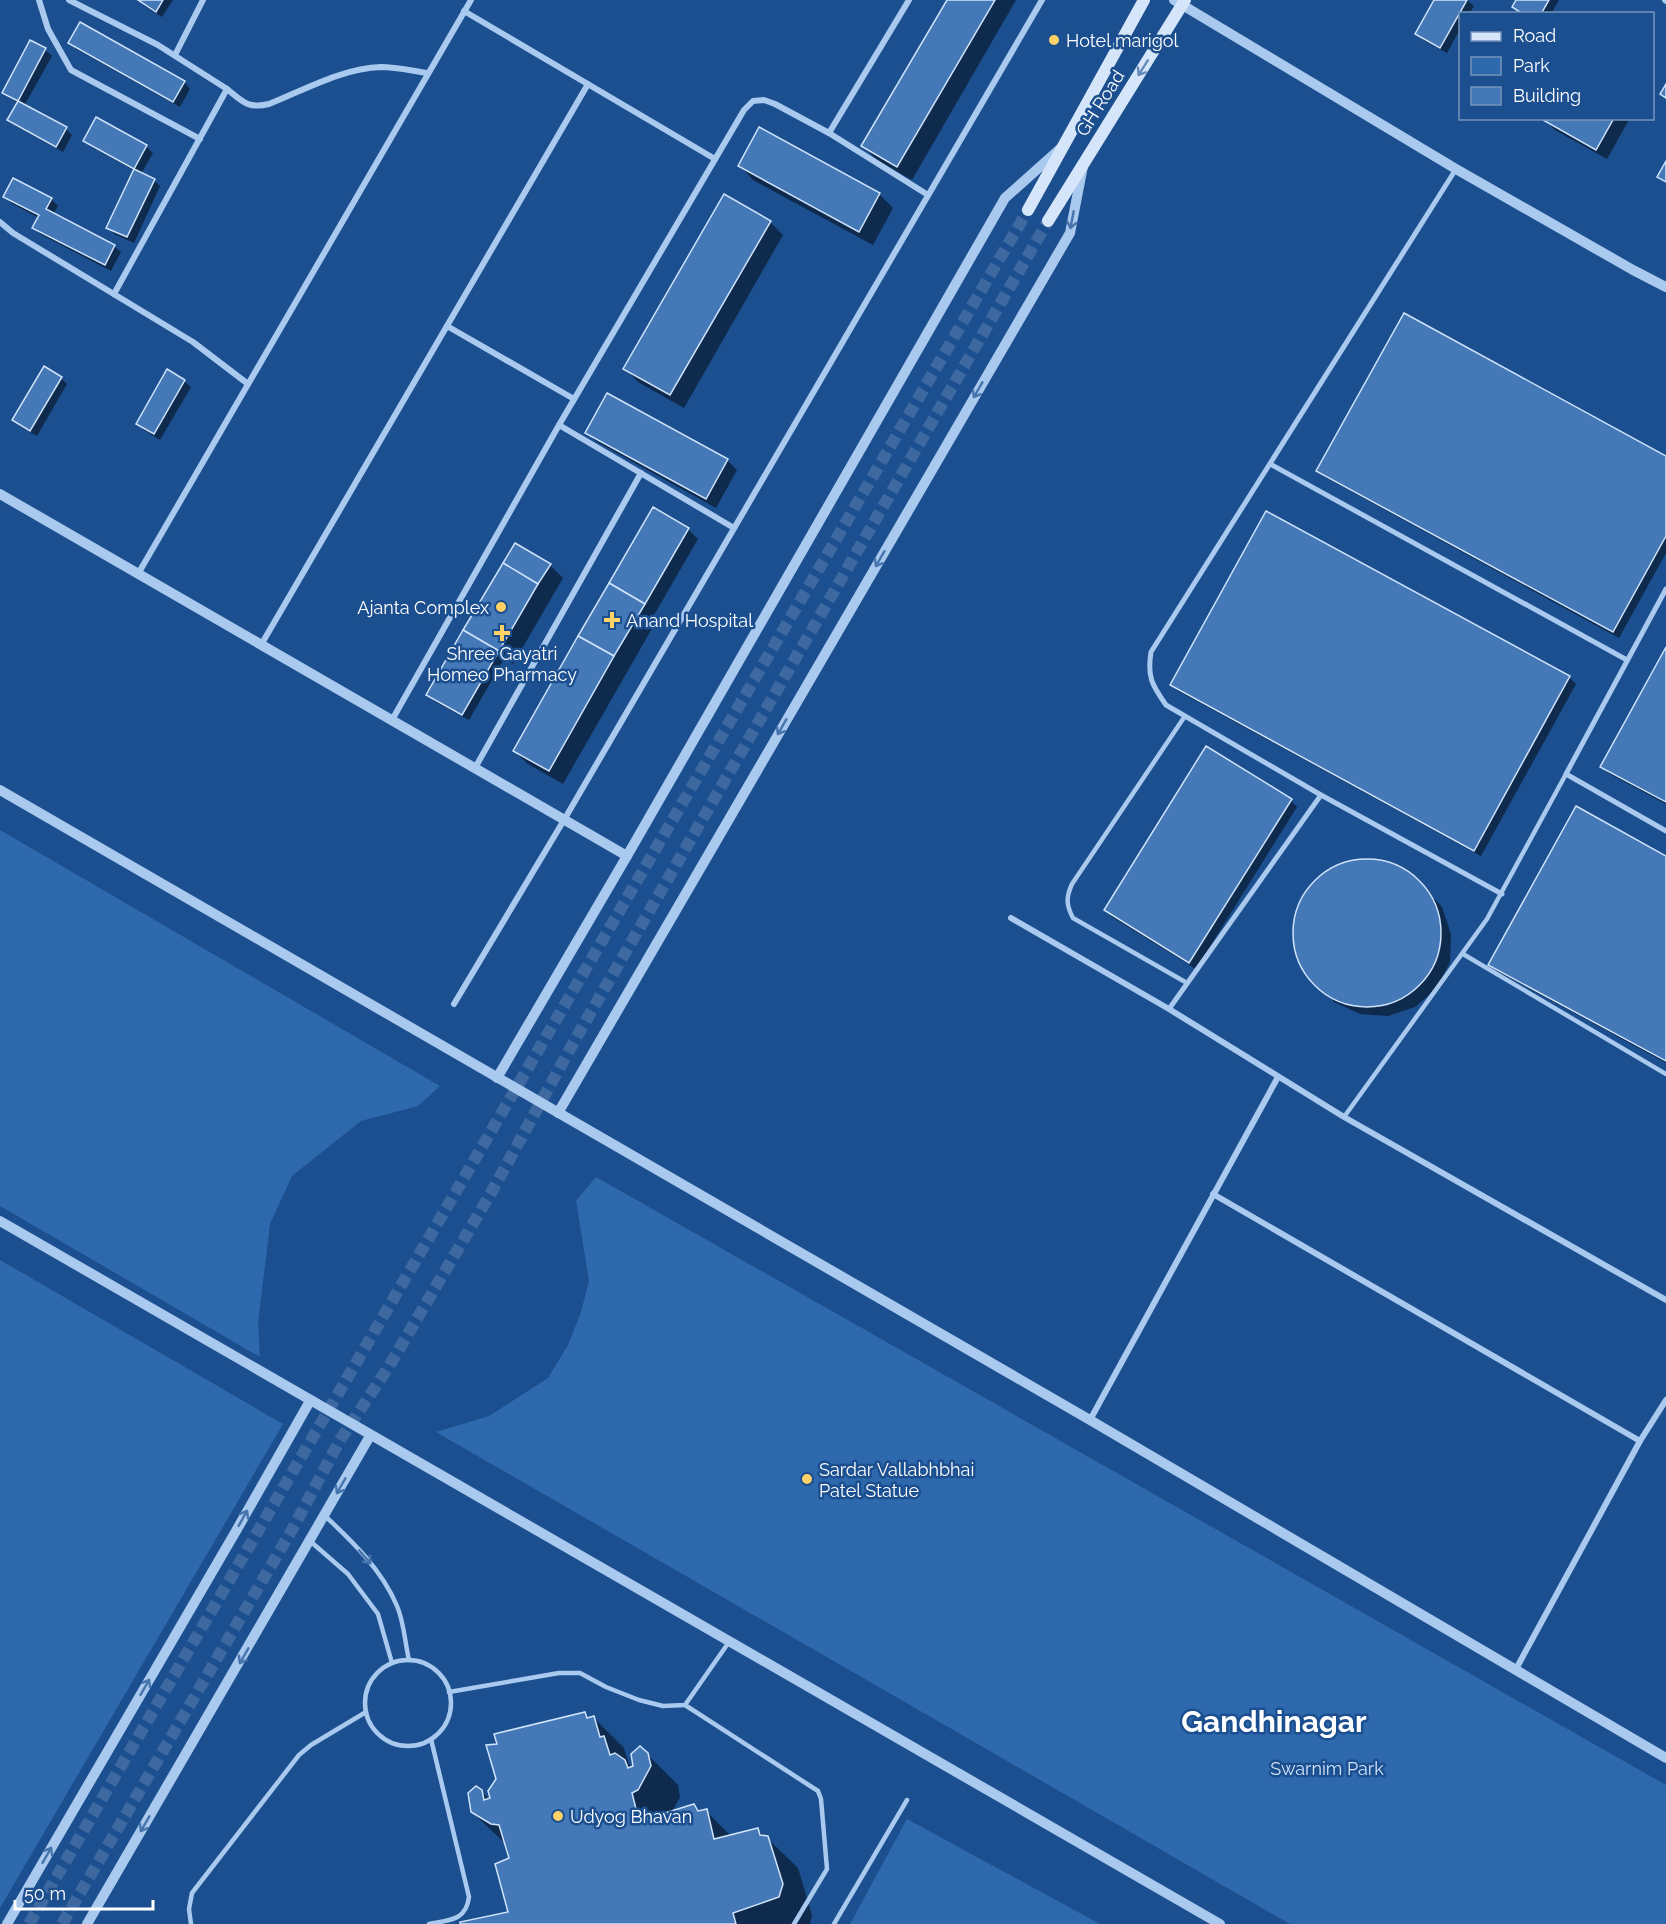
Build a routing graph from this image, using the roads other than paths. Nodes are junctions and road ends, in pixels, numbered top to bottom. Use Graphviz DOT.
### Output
graph roads {
  1 [pos="39,0"];
  2 [pos="69,0"];
  3 [pos="203,0"];
  4 [pos="471,0"];
  5 [pos="909,0"];
  6 [pos="1042,0"];
  7 [pos="1144,0"];
  8 [pos="1180,1"];
  9 [pos="464,11"];
  10 [pos="175,55"];
  11 [pos="428,73"];
  12 [pos="588,84"];
  13 [pos="227,89"];
  14 [pos="829,134"];
  15 [pos="200,139"];
  16 [pos="1063,146"];
  17 [pos="715,159"];
  18 [pos="1084,163"];
  19 [pos="1456,169"];
  20 [pos="928,195"];
  21 [pos="1028,210"];
  22 [pos="1048,221"];
  23 [pos="0,222"];
  24 [pos="1666,286"];
  25 [pos="114,294"];
  26 [pos="447,326"];
  27 [pos="248,384"];
  28 [pos="574,399"];
  29 [pos="559,425"];
  30 [pos="1270,464"];
  31 [pos="641,473"];
  32 [pos="0,494"];
  33 [pos="734,528"];
  34 [pos="138,574"];
  35 [pos="1666,589"];
  36 [pos="261,645"];
  37 [pos="1628,660"];
  38 [pos="1185,716"];
  39 [pos="392,720"];
  40 [pos="475,768"];
  41 [pos="1566,774"];
  42 [pos="0,790"];
  43 [pos="1321,795"];
  44 [pos="564,820"];
  45 [pos="1666,831"];
  46 [pos="627,856"];
  47 [pos="1502,894"];
  48 [pos="1011,918"];
  49 [pos="1463,954"];
  50 [pos="1187,983"];
  51 [pos="454,1004"];
  52 [pos="1169,1009"];
  53 [pos="1666,1074"];
  54 [pos="1278,1077"];
  55 [pos="497,1078"];
  56 [pos="558,1113"];
  57 [pos="1344,1117"];
  58 [pos="1213,1194"];
  59 [pos="0,1221"];
  60 [pos="1666,1300"];
  61 [pos="1666,1400"];
  62 [pos="310,1401"];
  63 [pos="1090,1420"];
  64 [pos="370,1436"];
  65 [pos="1640,1441"];
  66 [pos="324,1515"];
  67 [pos="310,1541"];
  68 [pos="729,1642"];
  69 [pos="409,1660"];
  70 [pos="392,1663"];
  71 [pos="1516,1670"];
  72 [pos="449,1692"];
  73 [pos="686,1705"];
  74 [pos="366,1712"];
  75 [pos="432,1739"];
  76 [pos="1666,1758"];
  77 [pos="907,1800"];
  78 [pos="7,1924"];
  79 [pos="87,1924"];
  80 [pos="191,1924"];
  81 [pos="429,1924"];
  82 [pos="794,1924"];
  83 [pos="834,1924"];
  84 [pos="1220,1924"];
  1 -- 15 [label="street"];
  2 -- 10 [label="street"];
  3 -- 10 [label="street"];
  4 -- 9 [label="street"];
  5 -- 14 [label="street"];
  6 -- 20 [label="street"];
  7 -- 16 [label="main road, GH Road"];
  8 -- 18 [label="main road, GH Road, one-way"];
  8 -- 19 [label="street"];
  9 -- 11 [label="street"];
  9 -- 12 [label="street"];
  10 -- 13 [label="street"];
  11 -- 13 [label="street"];
  11 -- 27 [label="street"];
  12 -- 17 [label="street"];
  12 -- 26 [label="street"];
  13 -- 15 [label="street"];
  14 -- 17 [label="street"];
  14 -- 20 [label="street"];
  15 -- 25 [label="street"];
  16 -- 21 [label="main road, GH Road"];
  16 -- 46 [label="street"];
  17 -- 28 [label="street"];
  18 -- 22 [label="main road, GH Road"];
  18 -- 56 [label="street, one-way"];
  19 -- 24 [label="street"];
  19 -- 30 [label="street"];
  20 -- 33 [label="street"];
  23 -- 25 [label="street"];
  25 -- 27 [label="street"];
  26 -- 28 [label="street"];
  26 -- 36 [label="street"];
  27 -- 34 [label="street"];
  28 -- 29 [label="street"];
  29 -- 31 [label="street"];
  29 -- 39 [label="street"];
  30 -- 37 [label="street"];
  30 -- 38 [label="street"];
  31 -- 33 [label="street"];
  31 -- 40 [label="street"];
  32 -- 34 [label="street"];
  33 -- 44 [label="street"];
  34 -- 36 [label="street"];
  35 -- 37 [label="street"];
  36 -- 39 [label="street"];
  37 -- 41 [label="street"];
  38 -- 43 [label="street"];
  38 -- 50 [label="lane"];
  39 -- 40 [label="street"];
  40 -- 44 [label="street"];
  41 -- 45 [label="street"];
  41 -- 47 [label="lane"];
  42 -- 55 [label="street"];
  43 -- 47 [label="street"];
  43 -- 50 [label="street"];
  44 -- 46 [label="street"];
  44 -- 51 [label="street"];
  46 -- 55 [label="street"];
  47 -- 49 [label="lane"];
  48 -- 52 [label="street"];
  49 -- 53 [label="lane"];
  49 -- 57 [label="lane"];
  50 -- 52 [label="street"];
  52 -- 54 [label="street"];
  54 -- 57 [label="street"];
  54 -- 58 [label="street"];
  55 -- 56 [label="street"];
  56 -- 63 [label="street"];
  57 -- 60 [label="street"];
  58 -- 63 [label="street"];
  58 -- 65 [label="street"];
  59 -- 62 [label="street"];
  61 -- 65 [label="street"];
  62 -- 64 [label="street"];
  78 -- 62 [label="street, one-way"];
  63 -- 71 [label="street"];
  64 -- 66 [label="street, one-way"];
  64 -- 68 [label="street"];
  65 -- 71 [label="street"];
  66 -- 67 [label="street"];
  66 -- 69 [label="lane, one-way"];
  67 -- 70 [label="lane"];
  67 -- 79 [label="street, one-way"];
  68 -- 73 [label="lane"];
  68 -- 84 [label="street"];
  69 -- 70 [label="lane"];
  69 -- 72 [label="lane"];
  70 -- 74 [label="lane"];
  71 -- 76 [label="street"];
  72 -- 73 [label="lane"];
  72 -- 75 [label="lane"];
  73 -- 82 [label="lane"];
  74 -- 75 [label="lane"];
  74 -- 80 [label="lane"];
  75 -- 81 [label="lane"];
  77 -- 83 [label="lane"];
}
